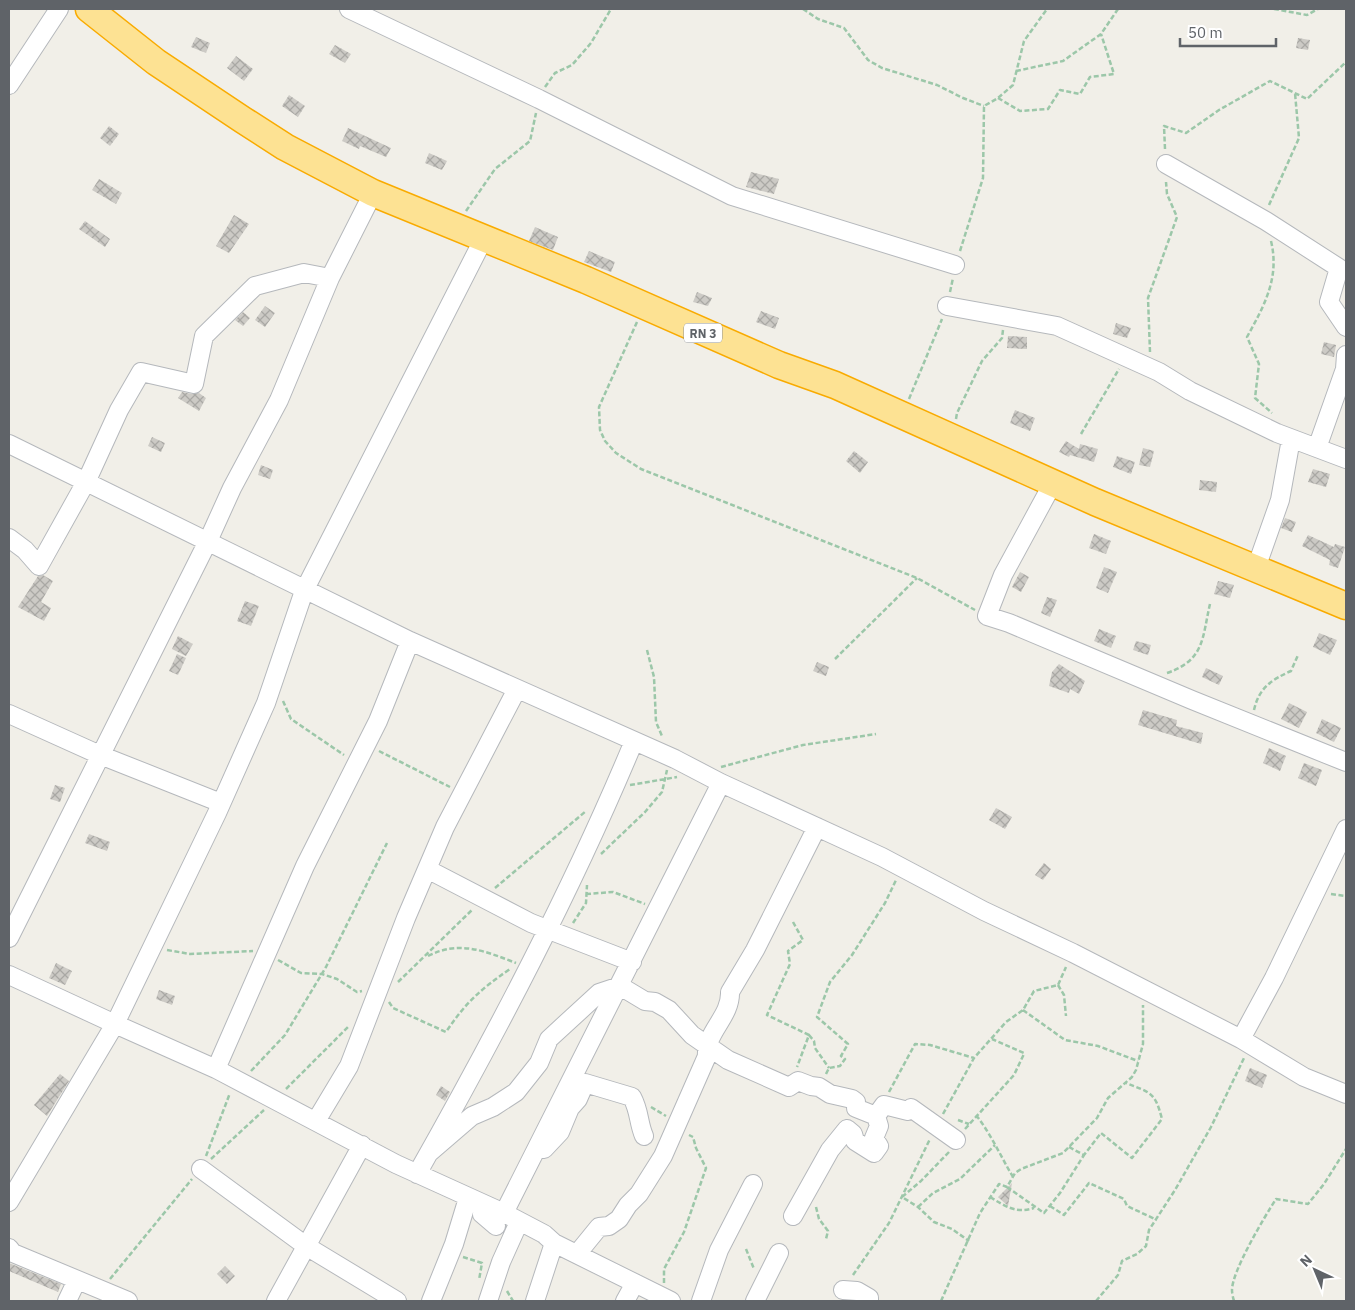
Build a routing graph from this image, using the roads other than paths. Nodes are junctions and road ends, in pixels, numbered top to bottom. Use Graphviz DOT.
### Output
graph roads {
  1 [pos="59,9"];
  2 [pos="89,9"];
  3 [pos="348,9"];
  4 [pos="9,85"];
  5 [pos="1166,164"];
  6 [pos="373,193"];
  7 [pos="484,238"];
  8 [pos="955,265"];
  9 [pos="330,278"];
  10 [pos="947,306"];
  11 [pos="1346,326"];
  12 [pos="1346,355"];
  13 [pos="1284,436"];
  14 [pos="1317,448"];
  15 [pos="10,449"];
  16 [pos="1346,459"];
  17 [pos="87,480"];
  18 [pos="1053,483"];
  19 [pos="9,538"];
  20 [pos="208,541"];
  21 [pos="1256,568"];
  22 [pos="304,591"];
  23 [pos="1346,606"];
  24 [pos="410,641"];
  25 [pos="517,688"];
  26 [pos="9,714"];
  27 [pos="634,741"];
  28 [pos="100,755"];
  29 [pos="1346,762"];
  30 [pos="721,783"];
  31 [pos="221,803"];
  32 [pos="817,827"];
  33 [pos="1346,829"];
  34 [pos="427,869"];
  35 [pos="547,929"];
  36 [pos="9,938"];
  37 [pos="632,962"];
  38 [pos="9,974"];
  39 [pos="620,986"];
  40 [pos="115,1024"];
  41 [pos="1246,1042"];
  42 [pos="707,1047"];
  43 [pos="216,1069"];
  44 [pos="1346,1094"];
  45 [pos="880,1111"];
  46 [pos="316,1121"];
  47 [pos="644,1136"];
  48 [pos="956,1140"];
  49 [pos="362,1145"];
  50 [pos="429,1152"];
  51 [pos="200,1169"];
  52 [pos="417,1174"];
  53 [pos="753,1184"];
  54 [pos="476,1201"];
  55 [pos="9,1202"];
  56 [pos="508,1215"];
  57 [pos="793,1216"];
  58 [pos="554,1243"];
  59 [pos="306,1246"];
  60 [pos="9,1248"];
  61 [pos="779,1253"];
  62 [pos="577,1254"];
  63 [pos="77,1280"];
  64 [pos="635,1284"];
  65 [pos="843,1290"];
  66 [pos="489,1299"];
  67 [pos="541,1299"];
  68 [pos="664,1300"];
  69 [pos="67,1301"];
  70 [pos="128,1301"];
  71 [pos="276,1301"];
  72 [pos="397,1301"];
  73 [pos="431,1301"];
  74 [pos="625,1301"];
  75 [pos="701,1301"];
  76 [pos="755,1301"];
  77 [pos="869,1301"];
  1 -- 4 [label="street"];
  2 -- 6 [label="highway, RN 3"];
  3 -- 8 [label="street"];
  5 -- 11 [label="street"];
  6 -- 7 [label="highway, RN 3"];
  6 -- 9 [label="street"];
  7 -- 18 [label="highway, RN 3"];
  7 -- 22 [label="street"];
  9 -- 17 [label="street"];
  9 -- 20 [label="street"];
  10 -- 13 [label="street"];
  12 -- 14 [label="street"];
  13 -- 14 [label="street"];
  13 -- 21 [label="street"];
  14 -- 16 [label="street"];
  15 -- 17 [label="street"];
  17 -- 19 [label="street"];
  17 -- 20 [label="street"];
  18 -- 21 [label="highway, RN 3"];
  18 -- 29 [label="street"];
  20 -- 22 [label="street"];
  20 -- 28 [label="street"];
  21 -- 23 [label="highway, RN 3"];
  22 -- 24 [label="street"];
  22 -- 31 [label="street"];
  24 -- 25 [label="street"];
  24 -- 43 [label="street"];
  25 -- 27 [label="street"];
  25 -- 34 [label="street"];
  26 -- 28 [label="street"];
  27 -- 30 [label="street"];
  27 -- 35 [label="street"];
  28 -- 31 [label="street"];
  28 -- 36 [label="street"];
  30 -- 32 [label="street"];
  30 -- 37 [label="street"];
  31 -- 40 [label="street"];
  32 -- 41 [label="street"];
  32 -- 42 [label="street"];
  33 -- 41 [label="street"];
  34 -- 35 [label="street"];
  34 -- 46 [label="street"];
  35 -- 37 [label="street"];
  35 -- 50 [label="street"];
  37 -- 39 [label="street"];
  38 -- 40 [label="street"];
  39 -- 42 [label="street"];
  39 -- 50 [label="street"];
  39 -- 56 [label="street"];
  40 -- 43 [label="street"];
  40 -- 55 [label="street"];
  41 -- 44 [label="street"];
  42 -- 45 [label="street"];
  42 -- 62 [label="street"];
  43 -- 46 [label="street"];
  45 -- 48 [label="street"];
  45 -- 57 [label="street"];
  46 -- 49 [label="street"];
  47 -- 56 [label="street"];
  49 -- 52 [label="street"];
  49 -- 59 [label="street"];
  50 -- 52 [label="street"];
  51 -- 59 [label="street"];
  52 -- 54 [label="street"];
  53 -- 75 [label="street"];
  54 -- 56 [label="street"];
  54 -- 73 [label="street"];
  56 -- 58 [label="street"];
  56 -- 66 [label="street"];
  58 -- 62 [label="street"];
  58 -- 67 [label="street"];
  59 -- 71 [label="street"];
  59 -- 72 [label="street"];
  60 -- 63 [label="street"];
  61 -- 76 [label="street"];
  62 -- 64 [label="street"];
  63 -- 69 [label="street"];
  63 -- 70 [label="street"];
  64 -- 68 [label="street"];
  64 -- 74 [label="street"];
  65 -- 77 [label="street"];
}
